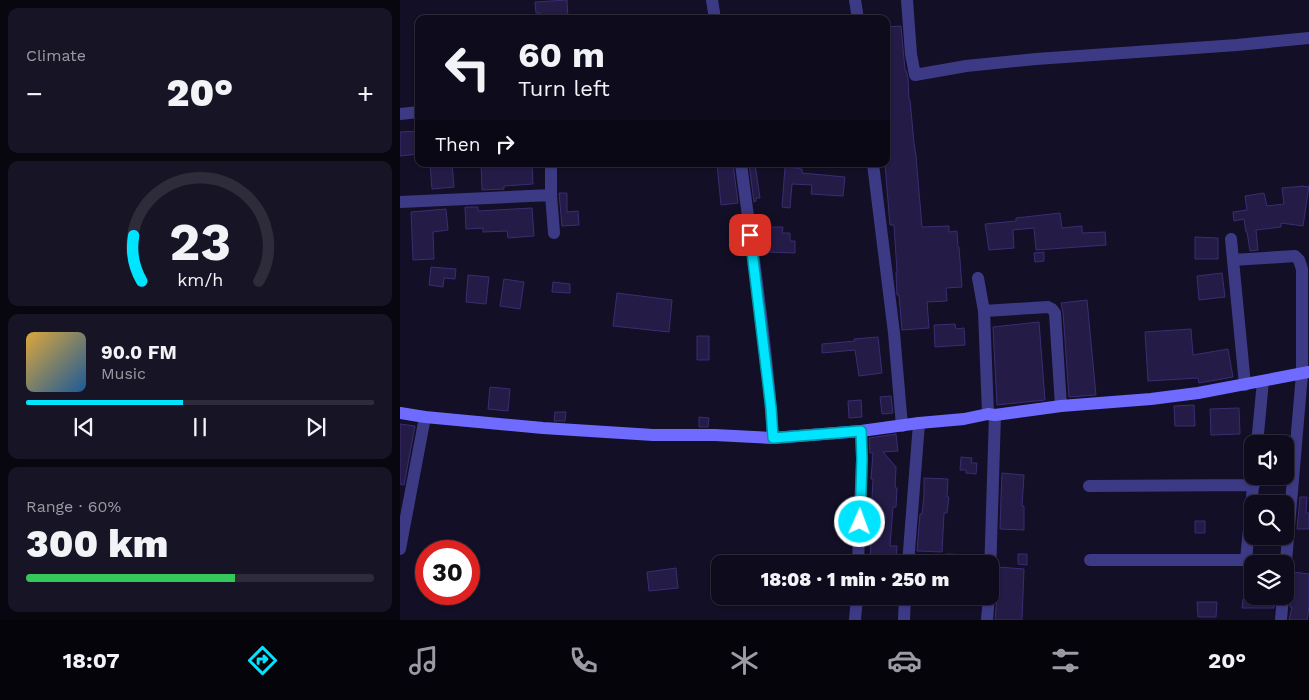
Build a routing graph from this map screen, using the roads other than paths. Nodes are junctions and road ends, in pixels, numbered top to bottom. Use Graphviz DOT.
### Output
graph roads {
  1 [pos="712,0"];
  2 [pos="856,0"];
  3 [pos="907,0"];
  4 [pos="714,15"];
  5 [pos="858,15"];
  6 [pos="1309,38"];
  7 [pos="415,112"];
  8 [pos="400,114"];
  9 [pos="551,167"];
  10 [pos="741,167"];
  11 [pos="873,167"];
  12 [pos="551,195"];
  13 [pos="400,202"];
  14 [pos="554,233"];
  15 [pos="1231,239"];
  16 [pos="1233,260"];
  17 [pos="978,278"];
  18 [pos="984,311"];
  19 [pos="1306,373"];
  20 [pos="1263,381"];
  21 [pos="1245,385"];
  22 [pos="1061,406"];
  23 [pos="400,413"];
  24 [pos="992,415"];
  25 [pos="426,417"];
  26 [pos="919,423"];
  27 [pos="902,426"];
  28 [pos="861,431"];
  29 [pos="1259,435"];
  30 [pos="773,438"];
  31 [pos="1244,481"];
  32 [pos="1254,485"];
  33 [pos="1089,486"];
  34 [pos="400,549"];
  35 [pos="858,555"];
  36 [pos="909,555"];
  37 [pos="990,555"];
  38 [pos="1247,555"];
  39 [pos="1287,555"];
  40 [pos="1090,560"];
  41 [pos="1244,560"];
  42 [pos="856,605"];
  43 [pos="905,605"];
  44 [pos="988,605"];
  45 [pos="1282,605"];
  46 [pos="856,620"];
  47 [pos="904,620"];
  48 [pos="987,620"];
  49 [pos="1281,620"];
  1 -- 4 [label="street"];
  2 -- 5 [label="street"];
  3 -- 6 [label="street"];
  7 -- 8 [label="street"];
  9 -- 12 [label="street"];
  10 -- 30 [label="street"];
  11 -- 27 [label="street"];
  12 -- 13 [label="street"];
  12 -- 14 [label="street"];
  15 -- 16 [label="street"];
  16 -- 19 [label="street"];
  16 -- 21 [label="street"];
  17 -- 18 [label="street"];
  18 -- 22 [label="street"];
  18 -- 24 [label="street"];
  19 -- 20 [label="main road"];
  19 -- 39 [label="street"];
  20 -- 21 [label="main road"];
  20 -- 29 [label="street"];
  21 -- 22 [label="main road"];
  22 -- 24 [label="main road"];
  23 -- 25 [label="main road"];
  24 -- 26 [label="main road"];
  24 -- 37 [label="street"];
  25 -- 30 [label="main road"];
  25 -- 34 [label="street"];
  26 -- 27 [label="main road"];
  26 -- 36 [label="street"];
  27 -- 28 [label="main road"];
  28 -- 30 [label="main road"];
  28 -- 35 [label="street"];
  31 -- 33 [label="street"];
  32 -- 38 [label="street"];
  40 -- 41 [label="street"];
  42 -- 46 [label="street"];
  43 -- 47 [label="street"];
  44 -- 48 [label="street"];
  45 -- 49 [label="street"];
}
